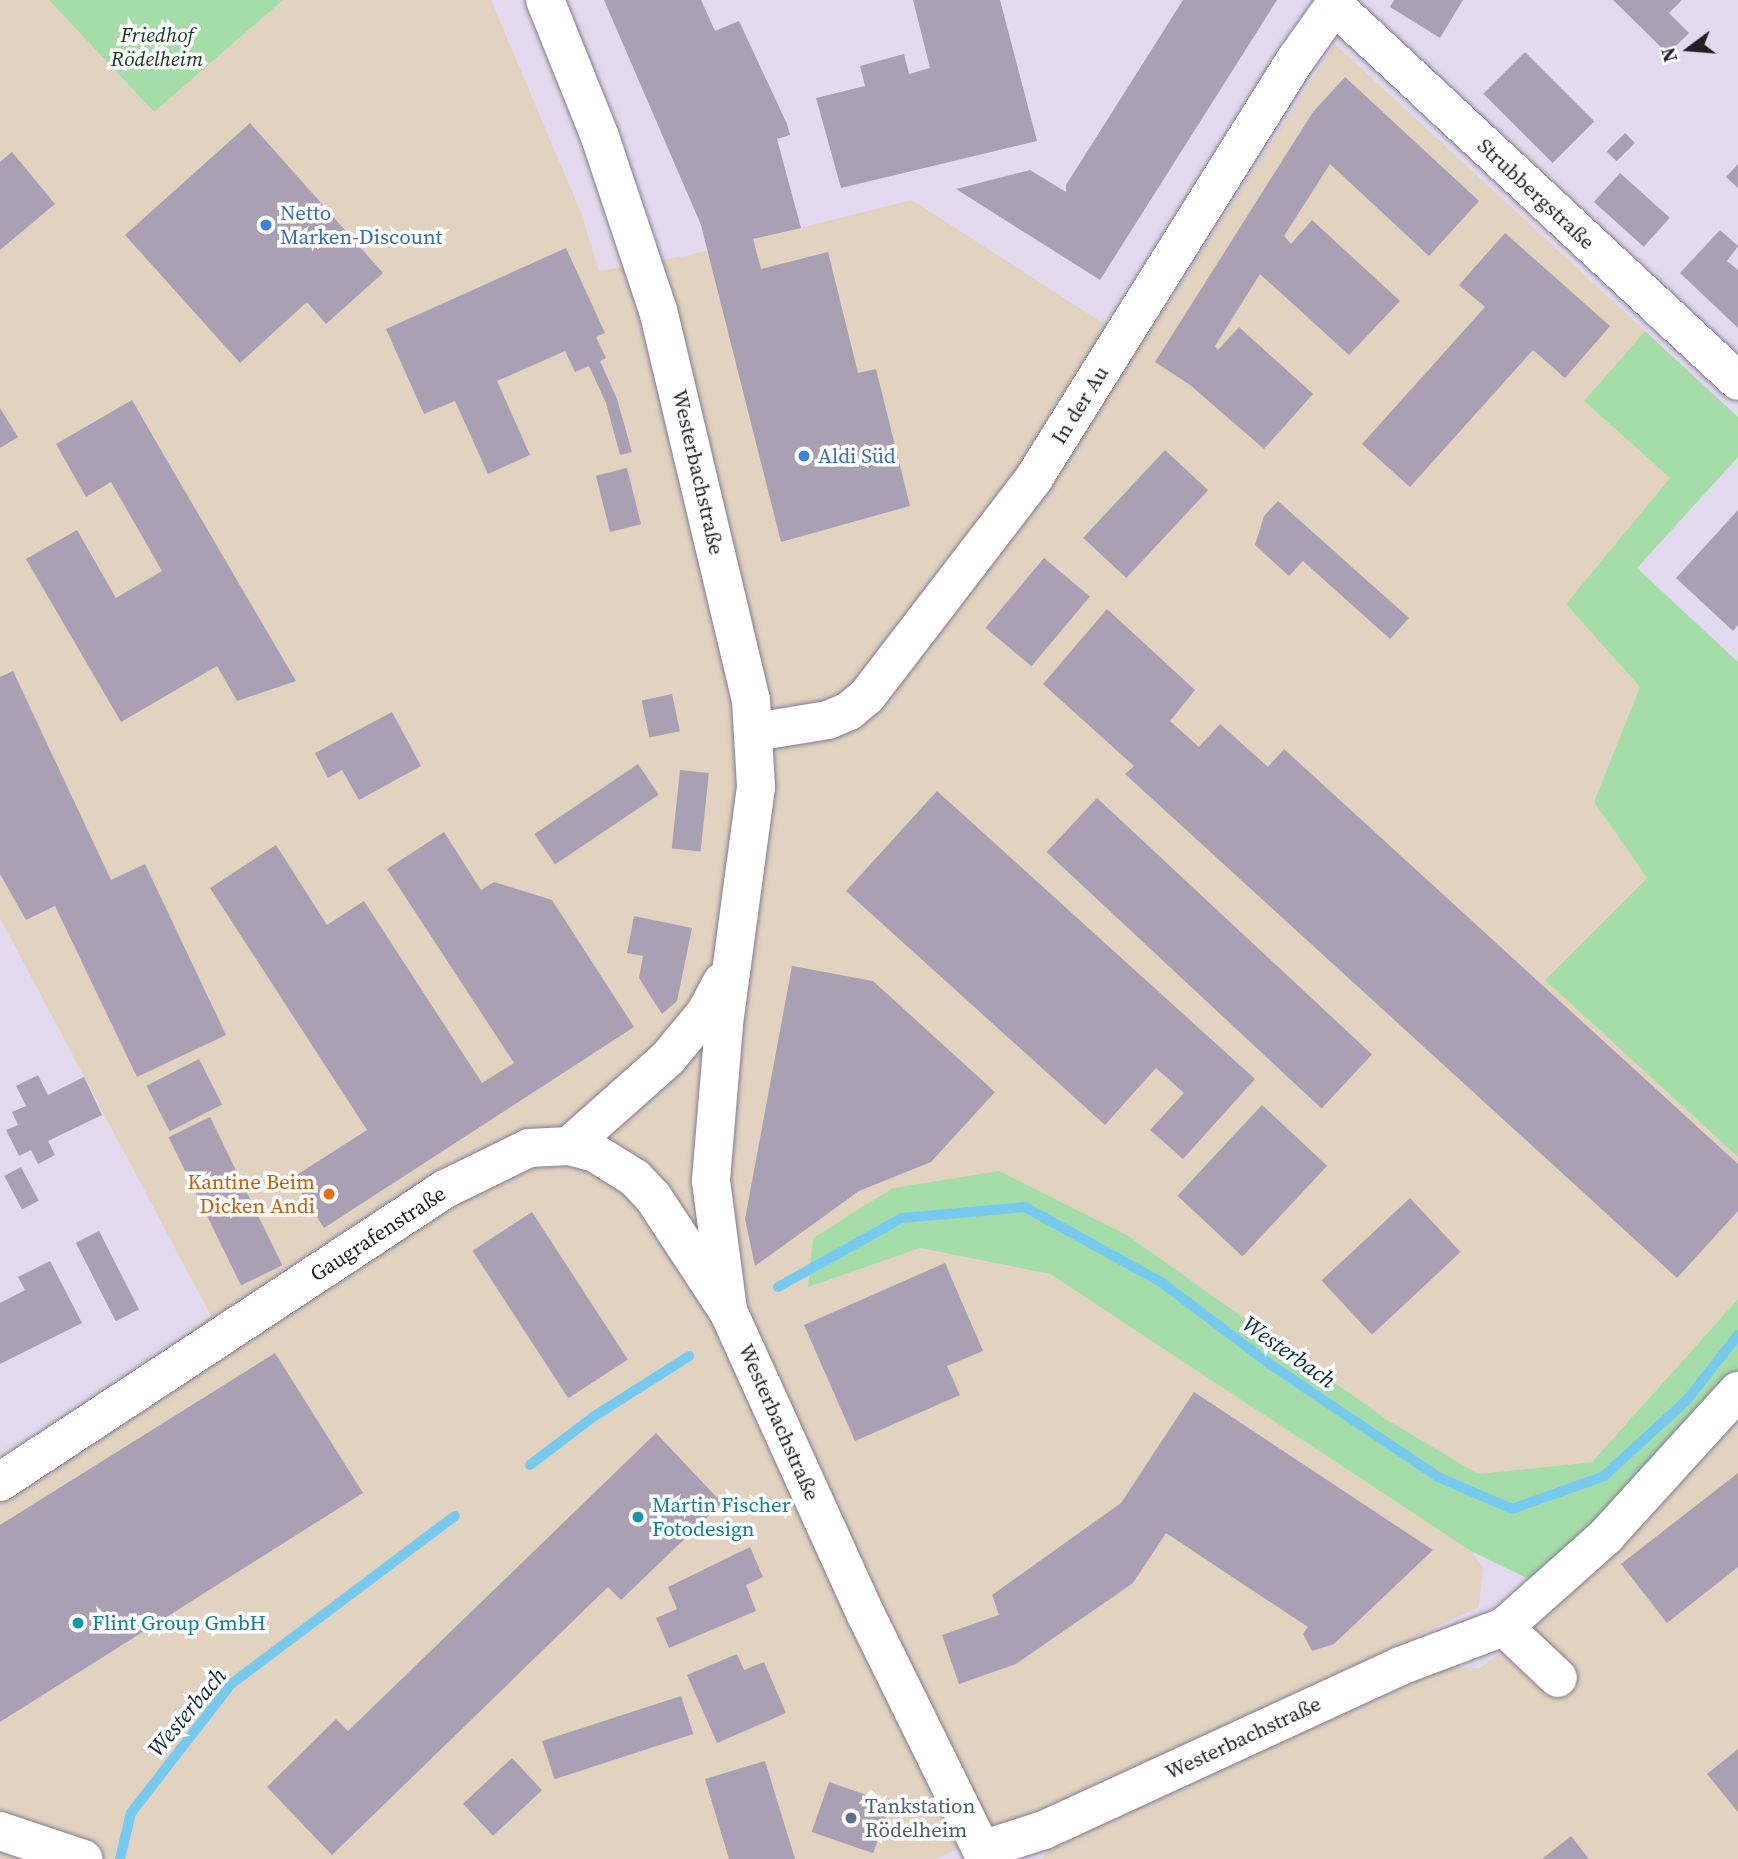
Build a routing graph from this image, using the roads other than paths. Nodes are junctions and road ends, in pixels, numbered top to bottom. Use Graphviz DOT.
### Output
graph roads {
  1 [pos="545,0"];
  2 [pos="1337,3"];
  3 [pos="1738,381"];
  4 [pos="755,732"];
  5 [pos="732,961"];
  6 [pos="569,1146"];
  7 [pos="728,1311"];
  8 [pos="1738,1391"];
  9 [pos="0,1482"];
  10 [pos="1504,1627"];
  11 [pos="1558,1678"];
  12 [pos="19,1843"];
  13 [pos="975,1856"];
  14 [pos="83,1859"];
  1 -- 4 [label="street, Westerbachstraße"];
  2 -- 3 [label="street, Strubbergstraße"];
  2 -- 4 [label="street, In der Au"];
  4 -- 5 [label="street, Westerbachstraße"];
  5 -- 6 [label="street, Westerbachstraße"];
  5 -- 7 [label="street, Westerbachstraße"];
  6 -- 7 [label="street, Gaugrafenstraße"];
  6 -- 9 [label="street, Gaugrafenstraße"];
  7 -- 13 [label="street, Westerbachstraße"];
  8 -- 10 [label="street, Westerbachstraße"];
  10 -- 11 [label="street"];
  10 -- 13 [label="street, Westerbachstraße"];
  12 -- 14 [label="street"];
}
